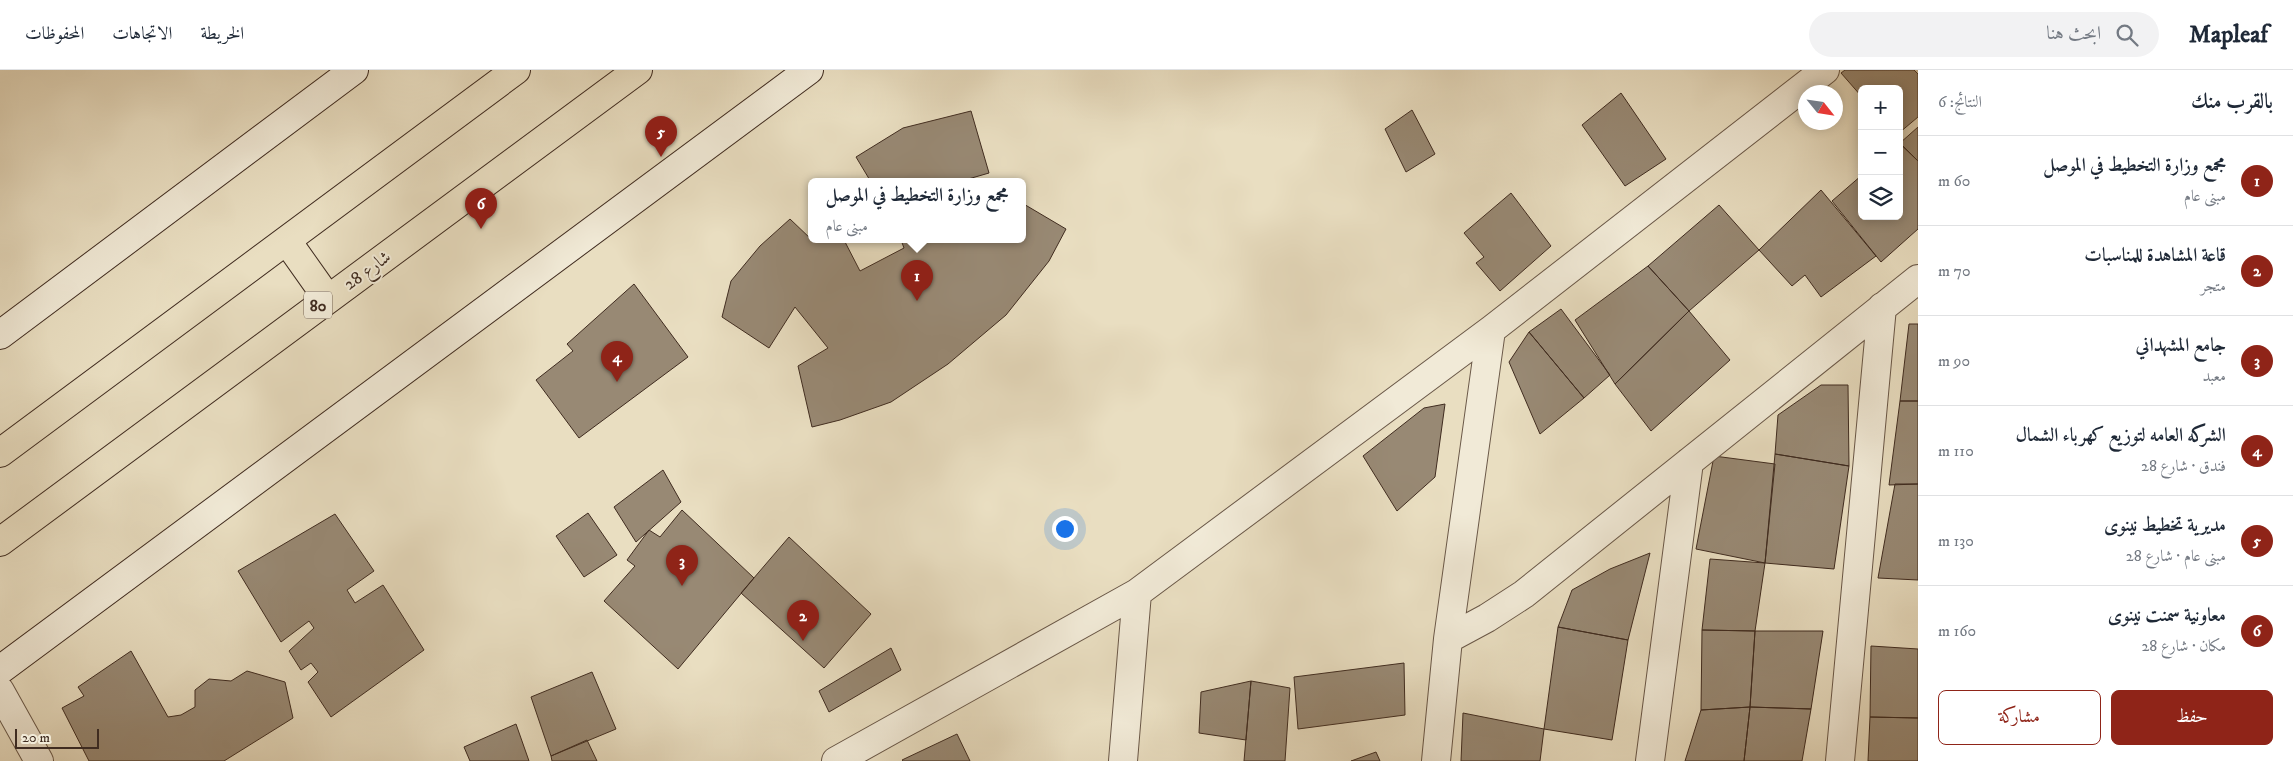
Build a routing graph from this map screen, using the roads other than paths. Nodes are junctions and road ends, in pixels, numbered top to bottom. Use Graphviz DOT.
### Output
graph roads {
  1 [pos="354,70"];
  2 [pos="516,70"];
  3 [pos="638,70"];
  4 [pos="809,70"];
  5 [pos="1825,70"];
  6 [pos="287,241"];
  7 [pos="1918,279"];
  8 [pos="328,299"];
  9 [pos="1882,307"];
  10 [pos="1491,330"];
  11 [pos="0,335"];
  12 [pos="0,453"];
  13 [pos="1690,462"];
  14 [pos="0,542"];
  15 [pos="1137,593"];
  16 [pos="1448,639"];
  17 [pos="0,670"];
  18 [pos="0,691"];
  19 [pos="39,761"];
  20 [pos="836,761"];
  21 [pos="1123,761"];
  22 [pos="1436,761"];
  23 [pos="1650,761"];
  24 [pos="1840,761"];
  1 -- 11 [label="street"];
  2 -- 6 [label="highway"];
  3 -- 8 [label="highway, شارع 28 / 80"];
  4 -- 17 [label="street"];
  5 -- 10 [label="street"];
  6 -- 8 [label="highway"];
  6 -- 12 [label="highway"];
  7 -- 9 [label="street"];
  8 -- 14 [label="highway, شارع 28 / 80"];
  9 -- 13 [label="street"];
  9 -- 24 [label="street"];
  10 -- 15 [label="street"];
  10 -- 16 [label="street"];
  13 -- 16 [label="street"];
  13 -- 23 [label="street"];
  15 -- 20 [label="street"];
  15 -- 21 [label="street"];
  16 -- 22 [label="street"];
  18 -- 19 [label="street"];
}
